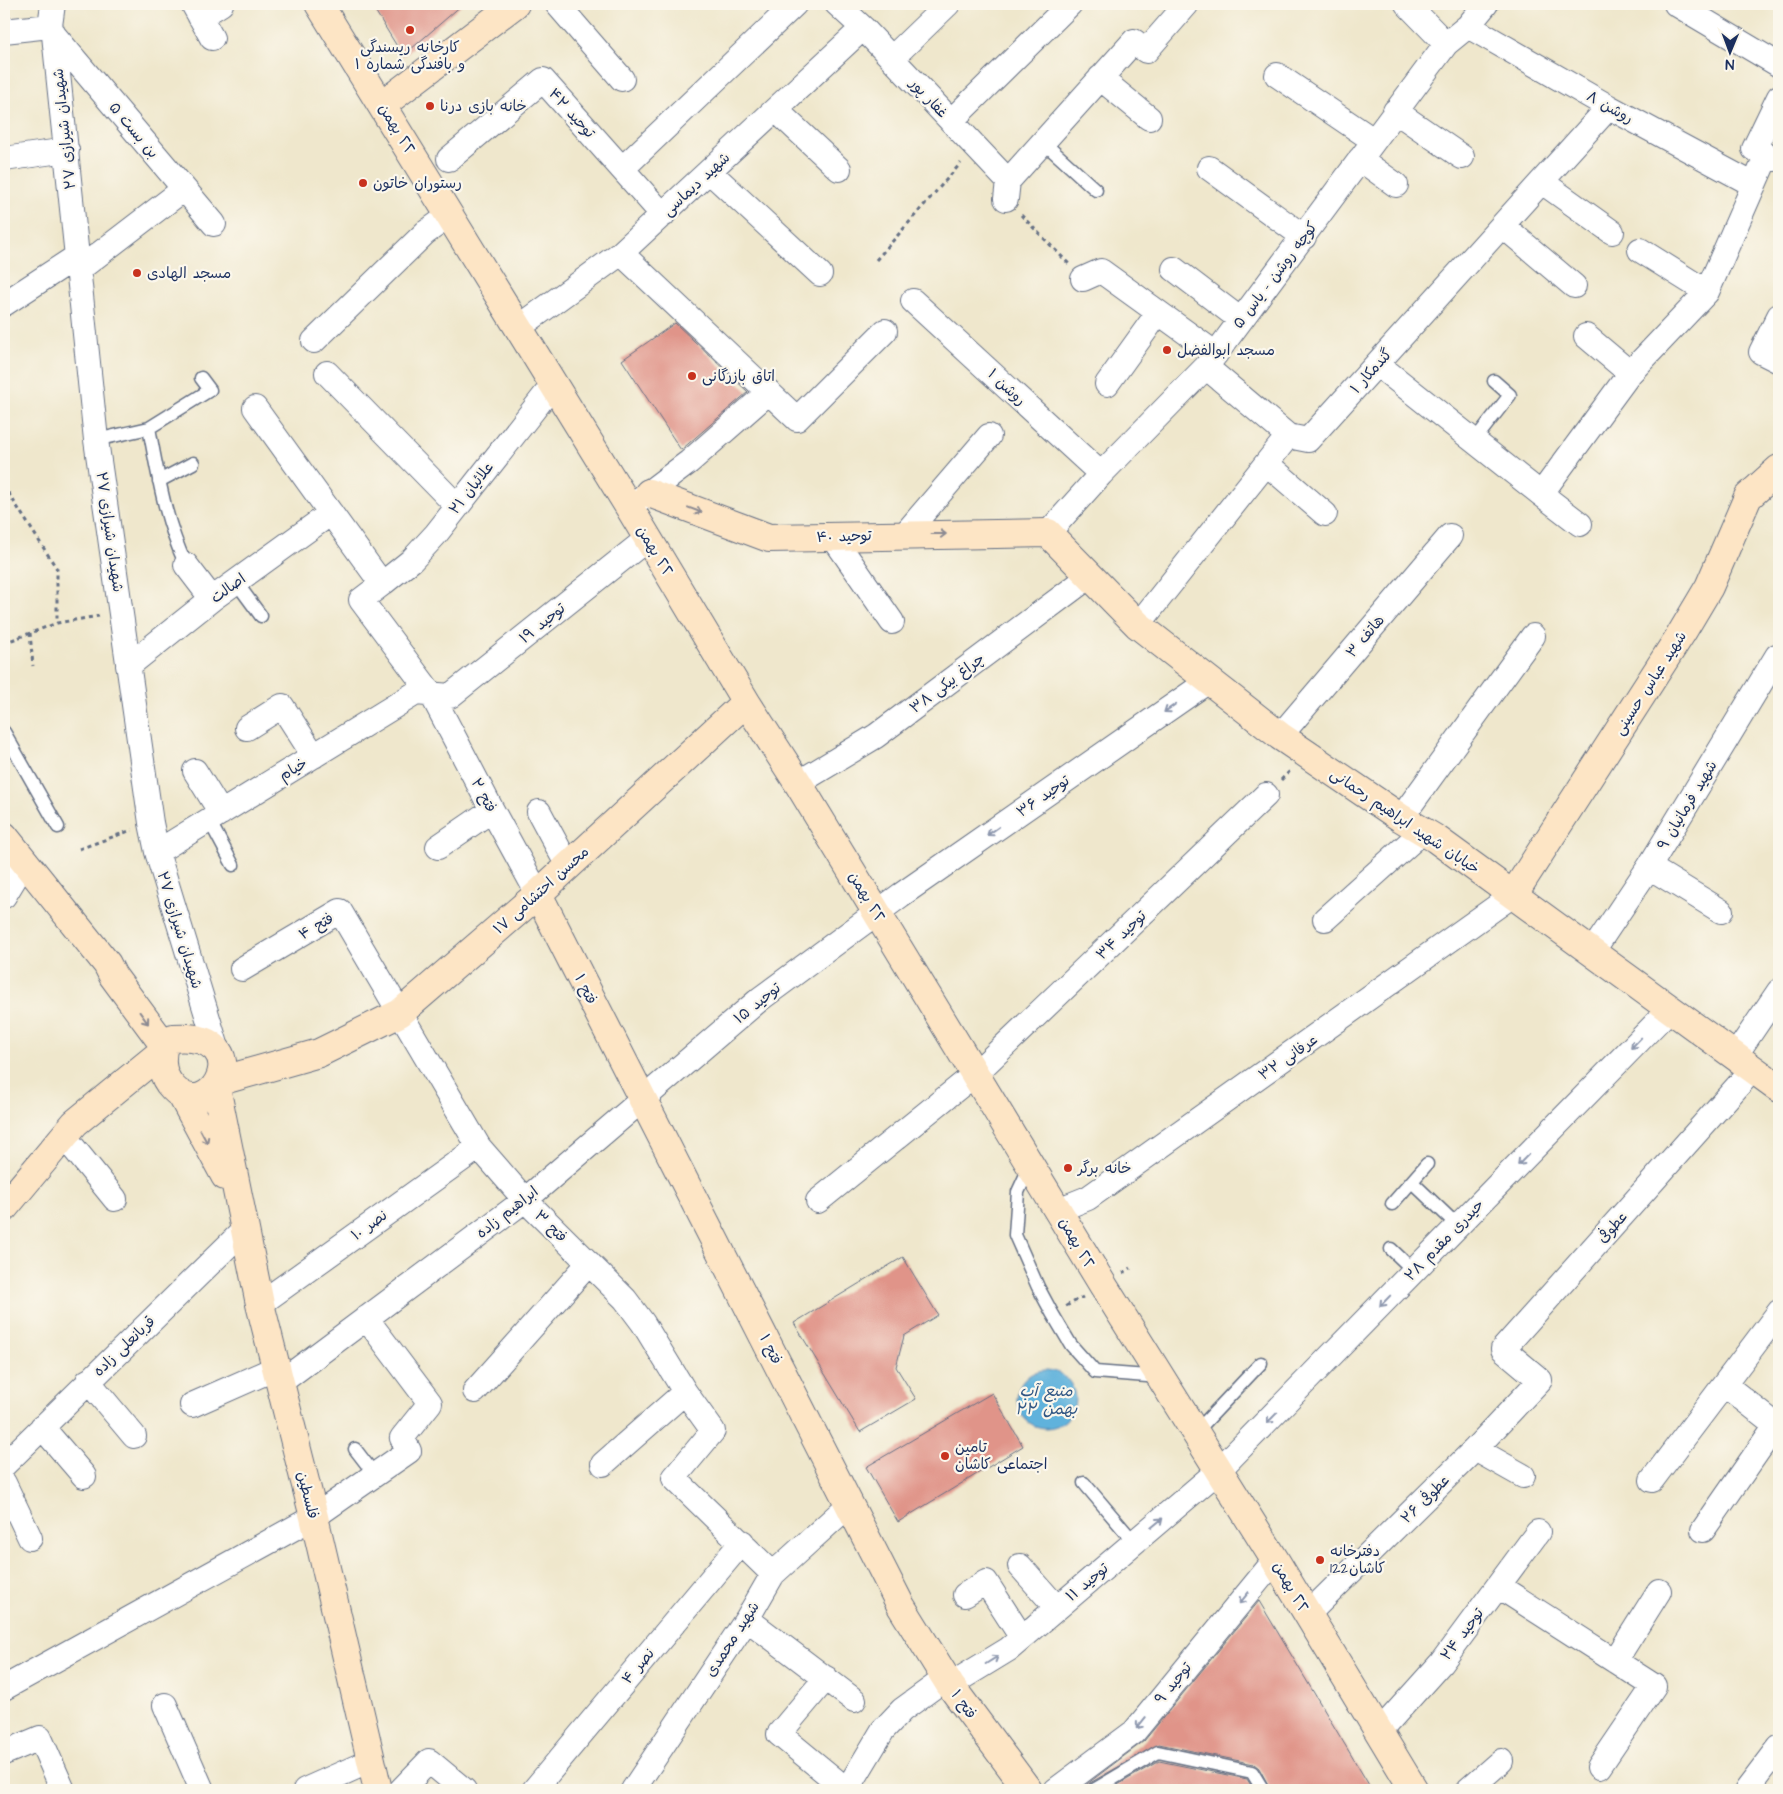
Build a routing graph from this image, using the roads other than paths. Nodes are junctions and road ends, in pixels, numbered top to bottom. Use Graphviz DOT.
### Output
graph roads {
  1 [pos="220,4"];
  2 [pos="319,4"];
  3 [pos="515,4"];
  4 [pos="558,4"];
  5 [pos="795,4"];
  6 [pos="837,4"];
  7 [pos="948,4"];
  8 [pos="1070,4"];
  9 [pos="1187,4"];
  10 [pos="1407,4"];
  11 [pos="1486,4"];
  12 [pos="1676,4"];
  13 [pos="196,10"];
  14 [pos="52,22"];
  15 [pos="1468,26"];
  16 [pos="863,28"];
  17 [pos="4,31"];
  18 [pos="212,38"];
  19 [pos="1446,44"];
  20 [pos="892,58"];
  21 [pos="1779,65"];
  22 [pos="1277,75"];
  23 [pos="1100,78"];
  24 [pos="622,79"];
  25 [pos="1779,96"];
  26 [pos="382,105"];
  27 [pos="1609,107"];
  28 [pos="776,110"];
  29 [pos="1395,111"];
  30 [pos="1149,118"];
  31 [pos="951,121"];
  32 [pos="1042,142"];
  33 [pos="1367,149"];
  34 [pos="67,150"];
  35 [pos="1767,155"];
  36 [pos="1462,156"];
  37 [pos="4,159"];
  38 [pos="449,159"];
  39 [pos="839,168"];
  40 [pos="1209,168"];
  41 [pos="622,169"];
  42 [pos="710,172"];
  43 [pos="1542,182"];
  44 [pos="1396,185"];
  45 [pos="1754,185"];
  46 [pos="184,189"];
  47 [pos="1096,190"];
  48 [pos="663,215"];
  49 [pos="450,216"];
  50 [pos="214,224"];
  51 [pos="1503,226"];
  52 [pos="1612,232"];
  53 [pos="1304,237"];
  54 [pos="1640,250"];
  55 [pos="621,253"];
  56 [pos="77,264"];
  57 [pos="1174,269"];
  58 [pos="820,274"];
  59 [pos="1092,275"];
  60 [pos="1574,286"];
  61 [pos="1707,292"];
  62 [pos="913,300"];
  63 [pos="4,304"];
  64 [pos="1158,313"];
  65 [pos="1779,316"];
  66 [pos="1241,320"];
  67 [pos="518,328"];
  68 [pos="885,330"];
  69 [pos="1586,336"];
  70 [pos="314,341"];
  71 [pos="1211,360"];
  72 [pos="1779,361"];
  73 [pos="1377,364"];
  74 [pos="328,372"];
  75 [pos="1630,373"];
  76 [pos="201,378"];
  77 [pos="1494,381"];
  78 [pos="1107,384"];
  79 [pos="553,385"];
  80 [pos="769,392"];
  81 [pos="255,408"];
  82 [pos="149,428"];
  83 [pos="989,436"];
  84 [pos="1288,436"];
  85 [pos="96,440"];
  86 [pos="1474,441"];
  87 [pos="193,463"];
  88 [pos="1267,464"];
  89 [pos="1779,469"];
  90 [pos="1101,474"];
  91 [pos="159,481"];
  92 [pos="1541,494"];
  93 [pos="639,500"];
  94 [pos="458,506"];
  95 [pos="331,512"];
  96 [pos="1325,514"];
  97 [pos="1580,524"];
  98 [pos="1048,533"];
  99 [pos="905,534"];
  100 [pos="833,536"];
  101 [pos="1450,536"];
  102 [pos="648,539"];
  103 [pos="186,565"];
  104 [pos="1090,576"];
  105 [pos="236,582"];
  106 [pos="382,584"];
  107 [pos="212,599"];
  108 [pos="261,616"];
  109 [pos="892,622"];
  110 [pos="1138,625"];
  111 [pos="1533,636"];
  112 [pos="1777,656"];
  113 [pos="128,666"];
  114 [pos="1210,680"];
  115 [pos="432,695"];
  116 [pos="746,702"];
  117 [pos="247,728"];
  118 [pos="4,732"];
  119 [pos="1280,736"];
  120 [pos="314,756"];
  121 [pos="195,771"];
  122 [pos="798,783"];
  123 [pos="1266,794"];
  124 [pos="492,810"];
  125 [pos="539,812"];
  126 [pos="215,817"];
  127 [pos="1412,825"];
  128 [pos="58,827"];
  129 [pos="4,836"];
  130 [pos="438,847"];
  131 [pos="157,852"];
  132 [pos="24,863"];
  133 [pos="233,865"];
  134 [pos="568,866"];
  135 [pos="1649,866"];
  136 [pos="538,894"];
  137 [pos="1513,895"];
  138 [pos="4,896"];
  139 [pos="1721,911"];
  140 [pos="877,912"];
  141 [pos="1325,919"];
  142 [pos="1592,952"];
  143 [pos="242,969"];
  144 [pos="1779,991"];
  145 [pos="1670,1008"];
  146 [pos="400,1012"];
  147 [pos="169,1045"];
  148 [pos="218,1052"];
  149 [pos="319,1053"];
  150 [pos="1744,1062"];
  151 [pos="975,1074"];
  152 [pos="218,1084"];
  153 [pos="1779,1088"];
  154 [pos="177,1092"];
  155 [pos="642,1099"];
  156 [pos="69,1130"];
  157 [pos="479,1146"];
  158 [pos="1427,1164"];
  159 [pos="1030,1166"];
  160 [pos="1412,1182"];
  161 [pos="115,1199"];
  162 [pos="237,1200"];
  163 [pos="525,1200"];
  164 [pos="818,1201"];
  165 [pos="1392,1204"];
  166 [pos="4,1208"];
  167 [pos="1058,1210"];
  168 [pos="1458,1226"];
  169 [pos="245,1229"];
  170 [pos="1391,1249"];
  171 [pos="589,1263"];
  172 [pos="1414,1271"];
  173 [pos="260,1304"];
  174 [pos="1779,1312"];
  175 [pos="366,1318"];
  176 [pos="1261,1362"];
  177 [pos="278,1375"];
  178 [pos="1160,1377"];
  179 [pos="1540,1380"];
  180 [pos="88,1382"];
  181 [pos="1726,1384"];
  182 [pos="475,1391"];
  183 [pos="684,1392"];
  184 [pos="192,1405"];
  185 [pos="42,1428"];
  186 [pos="1194,1433"];
  187 [pos="134,1436"];
  188 [pos="355,1449"];
  189 [pos="1475,1450"];
  190 [pos="603,1464"];
  191 [pos="4,1465"];
  192 [pos="1218,1471"];
  193 [pos="375,1475"];
  194 [pos="84,1476"];
  195 [pos="1523,1476"];
  196 [pos="1652,1480"];
  197 [pos="4,1483"];
  198 [pos="1084,1483"];
  199 [pos="850,1504"];
  200 [pos="314,1517"];
  201 [pos="1703,1530"];
  202 [pos="1538,1532"];
  203 [pos="30,1538"];
  204 [pos="742,1542"];
  205 [pos="1134,1542"];
  206 [pos="1276,1560"];
  207 [pos="1020,1566"];
  208 [pos="773,1574"];
  209 [pos="1498,1586"];
  210 [pos="1659,1591"];
  211 [pos="965,1595"];
  212 [pos="1057,1608"];
  213 [pos="1307,1615"];
  214 [pos="747,1619"];
  215 [pos="1022,1638"];
  216 [pos="1615,1661"];
  217 [pos="826,1678"];
  218 [pos="948,1682"];
  219 [pos="4,1688"];
  220 [pos="854,1700"];
  221 [pos="165,1704"];
  222 [pos="1379,1732"];
  223 [pos="1779,1748"];
  224 [pos="4,1753"];
  225 [pos="1501,1761"];
  226 [pos="370,1762"];
  227 [pos="1599,1767"];
  228 [pos="833,1786"];
  229 [pos="63,1790"];
  230 [pos="202,1790"];
  231 [pos="304,1790"];
  232 [pos="378,1790"];
  233 [pos="401,1790"];
  234 [pos="464,1790"];
  235 [pos="534,1790"];
  236 [pos="633,1790"];
  237 [pos="1028,1790"];
  238 [pos="1056,1790"];
  239 [pos="1094,1790"];
  240 [pos="1263,1790"];
  241 [pos="1414,1790"];
  242 [pos="1468,1790"];
  243 [pos="1747,1790"];
  1 -- 13 [label="street"];
  2 -- 26 [label="street, ٢٢ بهمن"];
  3 -- 26 [label="street"];
  4 -- 24 [label="street"];
  5 -- 41 [label="street"];
  6 -- 16 [label="street, غفار پور"];
  7 -- 20 [label="street"];
  8 -- 31 [label="street"];
  9 -- 23 [label="street"];
  10 -- 19 [label="street"];
  11 -- 15 [label="street, کوچه روشن - یاس ۵"];
  12 -- 21 [label="street"];
  13 -- 18 [label="street"];
  14 -- 17 [label="street"];
  14 -- 34 [label="street, شهیدان شیرازی ۲۷"];
  14 -- 46 [label="street, بن بست ۵"];
  15 -- 19 [label="street, کوچه روشن - یاس ۵"];
  15 -- 27 [label="street, روشن ۸"];
  16 -- 20 [label="street, غفار پور"];
  16 -- 28 [label="street, شهید دیماسی"];
  19 -- 29 [label="street, کوچه روشن - یاس ۵"];
  20 -- 31 [label="street, غفار پور"];
  22 -- 33 [label="street"];
  23 -- 30 [label="street"];
  23 -- 32 [label="street"];
  25 -- 35 [label="street"];
  26 -- 49 [label="street, ٢٢ بهمن"];
  27 -- 43 [label="street, گندمکار ۱"];
  27 -- 45 [label="street, روشن ۸"];
  28 -- 39 [label="street"];
  28 -- 42 [label="street, شهید دیماسی"];
  29 -- 33 [label="street, کوچه روشن - یاس ۵"];
  29 -- 36 [label="street"];
  31 -- 32 [label="street, غفار پور"];
  32 -- 47 [label="lane"];
  33 -- 44 [label="street"];
  33 -- 53 [label="street, کوچه روشن - یاس ۵"];
  34 -- 37 [label="street"];
  34 -- 56 [label="street, شهیدان شیرازی ۲۷"];
  35 -- 45 [label="street"];
  38 -- 41 [label="street, توحید ۴۲"];
  40 -- 53 [label="street"];
  41 -- 48 [label="street, توحید ۴۲"];
  42 -- 48 [label="street, شهید دیماسی"];
  42 -- 58 [label="street"];
  43 -- 51 [label="street, گندمکار ۱"];
  43 -- 52 [label="street"];
  45 -- 61 [label="street"];
  46 -- 50 [label="street, بن بست ۵"];
  46 -- 56 [label="street"];
  48 -- 55 [label="street, شهید دیماسی"];
  49 -- 67 [label="street, ٢٢ بهمن"];
  49 -- 70 [label="street"];
  51 -- 60 [label="street"];
  51 -- 73 [label="street, گندمکار ۱"];
  53 -- 66 [label="street, کوچه روشن - یاس ۵"];
  54 -- 61 [label="street"];
  55 -- 67 [label="street, شهید دیماسی"];
  55 -- 80 [label="street"];
  56 -- 63 [label="street"];
  56 -- 85 [label="street, شهیدان شیرازی ۲۷"];
  57 -- 66 [label="street"];
  59 -- 64 [label="street"];
  61 -- 75 [label="street"];
  62 -- 90 [label="street, روشن ۱"];
  64 -- 71 [label="street"];
  64 -- 78 [label="street"];
  65 -- 72 [label="street"];
  66 -- 71 [label="street, کوچه روشن - یاس ۵"];
  67 -- 79 [label="street, ٢٢ بهمن"];
  68 -- 80 [label="street"];
  69 -- 75 [label="street"];
  71 -- 84 [label="street"];
  71 -- 90 [label="street, کوچه روشن - یاس ۵"];
  73 -- 84 [label="street, گندمکار ۱"];
  73 -- 86 [label="street"];
  74 -- 94 [label="street"];
  75 -- 92 [label="street"];
  76 -- 82 [label="lane"];
  77 -- 86 [label="lane"];
  79 -- 93 [label="street, ٢٢ بهمن"];
  79 -- 94 [label="street, علائیان ۲۱"];
  80 -- 93 [label="street"];
  81 -- 95 [label="street"];
  82 -- 85 [label="lane"];
  82 -- 91 [label="lane"];
  83 -- 99 [label="street"];
  84 -- 88 [label="street"];
  85 -- 113 [label="street, شهیدان شیرازی ۲۷"];
  86 -- 92 [label="street"];
  87 -- 91 [label="lane"];
  88 -- 96 [label="street"];
  88 -- 110 [label="street"];
  89 -- 137 [label="street, شهید عباس حسینی"];
  90 -- 98 [label="street, کوچه روشن - یاس ۵"];
  91 -- 103 [label="lane"];
  92 -- 97 [label="street"];
  93 -- 100 [label="street, توحید ۴۰, one-way"];
  93 -- 102 [label="street, ٢٢ بهمن"];
  94 -- 106 [label="street, علائیان ۲۱"];
  95 -- 105 [label="street, اصالت"];
  95 -- 106 [label="street"];
  99 -- 98 [label="street, توحید ۴۰, one-way"];
  98 -- 104 [label="street, خیابان شهید ابراهیم رحمانی"];
  99 -- 100 [label="street, توحید ۴۰"];
  100 -- 109 [label="street"];
  101 -- 119 [label="street, هاتف ۳"];
  102 -- 115 [label="street, توحید ۱۹"];
  102 -- 116 [label="street, ٢٢ بهمن"];
  103 -- 107 [label="street"];
  104 -- 110 [label="street, خیابان شهید ابراهیم رحمانی"];
  104 -- 122 [label="street, چراغ بیکی ۳۸"];
  105 -- 107 [label="street, اصالت"];
  105 -- 108 [label="lane"];
  106 -- 115 [label="street, علائیان ۲۱"];
  107 -- 113 [label="street, اصالت"];
  110 -- 114 [label="street, خیابان شهید ابراهیم رحمانی"];
  111 -- 127 [label="street"];
  112 -- 135 [label="street, شهید فرمانیان ۹"];
  113 -- 131 [label="street, شهیدان شیرازی ۲۷"];
  114 -- 119 [label="street, خیابان شهید ابراهیم رحمانی"];
  114 -- 140 [label="street, توحید ۳۶, one-way"];
  115 -- 120 [label="street, خیام"];
  115 -- 124 [label="street, فتح ۲"];
  116 -- 122 [label="street, ٢٢ بهمن"];
  116 -- 134 [label="street, محسن احتشامی ۱۷"];
  117 -- 120 [label="street"];
  118 -- 128 [label="lane"];
  119 -- 127 [label="street, خیابان شهید ابراهیم رحمانی"];
  120 -- 126 [label="street, خیام"];
  121 -- 126 [label="street"];
  122 -- 140 [label="street, ٢٢ بهمن"];
  123 -- 151 [label="street, توحید ۳۴"];
  124 -- 130 [label="street"];
  124 -- 136 [label="street, فتح ۲"];
  125 -- 134 [label="street"];
  126 -- 131 [label="street, خیام"];
  126 -- 133 [label="lane"];
  127 -- 137 [label="street, خیابان شهید ابراهیم رحمانی"];
  127 -- 141 [label="street"];
  129 -- 132 [label="street"];
  131 -- 148 [label="street, شهیدان شیرازی ۲۷"];
  132 -- 138 [label="street"];
  132 -- 147 [label="street"];
  134 -- 136 [label="street, محسن احتشامی ۱۷"];
  135 -- 139 [label="street"];
  135 -- 142 [label="street, شهید فرمانیان ۹"];
  136 -- 146 [label="street, محسن احتشامی ۱۷"];
  136 -- 155 [label="street, فتح ۱"];
  137 -- 142 [label="street, خیابان شهید ابراهیم رحمانی"];
  137 -- 167 [label="street, عرفانی ۳۲"];
  140 -- 151 [label="street, ٢٢ بهمن"];
  140 -- 155 [label="street, توحید ۱۵"];
  142 -- 145 [label="street, خیابان شهید ابراهیم رحمانی"];
  143 -- 146 [label="street, فتح ۴"];
  144 -- 150 [label="street"];
  145 -- 150 [label="street, خیابان شهید ابراهیم رحمانی"];
  145 -- 168 [label="street, حیدری مقدم ۲۸, one-way"];
  146 -- 149 [label="street, محسن احتشامی ۱۷"];
  146 -- 157 [label="street, فتح ۳"];
  147 -- 148 [label="street"];
  147 -- 154 [label="street"];
  147 -- 156 [label="street"];
  148 -- 149 [label="street, محسن احتشامی ۱۷"];
  148 -- 152 [label="street"];
  149 -- 152 [label="street, محسن احتشامی ۱۷"];
  150 -- 153 [label="street, خیابان شهید ابراهیم رحمانی"];
  150 -- 179 [label="street, عطوفی"];
  151 -- 159 [label="street, ٢٢ بهمن"];
  151 -- 164 [label="street, توحید ۳۴"];
  152 -- 154 [label="street"];
  152 -- 162 [label="street"];
  154 -- 156 [label="street"];
  154 -- 162 [label="street, one-way"];
  155 -- 163 [label="street, ابراهیم زاده"];
  155 -- 199 [label="street, فتح ۱"];
  156 -- 161 [label="street"];
  156 -- 166 [label="street"];
  157 -- 163 [label="street, فتح ۳"];
  157 -- 173 [label="street, نصر ۱۰"];
  158 -- 160 [label="lane"];
  159 -- 167 [label="street, ٢٢ بهمن"];
  159 -- 178 [label="lane"];
  160 -- 165 [label="lane"];
  160 -- 168 [label="lane"];
  162 -- 169 [label="street, فلسطین"];
  163 -- 171 [label="street, فتح ۳"];
  163 -- 175 [label="street, ابراهیم زاده"];
  167 -- 178 [label="street, ٢٢ بهمن"];
  168 -- 172 [label="street, حیدری مقدم ۲۸"];
  169 -- 173 [label="street, فلسطین"];
  169 -- 180 [label="street, قربانعلی زاده"];
  170 -- 172 [label="lane"];
  171 -- 182 [label="street"];
  171 -- 183 [label="street, فتح ۳"];
  172 -- 192 [label="street, حیدری مقدم ۲۸, one-way"];
  173 -- 177 [label="street, فلسطین"];
  174 -- 181 [label="street"];
  175 -- 177 [label="street, ابراهیم زاده"];
  175 -- 193 [label="street"];
  176 -- 186 [label="lane"];
  177 -- 184 [label="street, ابراهیم زاده"];
  177 -- 200 [label="street, فلسطین"];
  178 -- 186 [label="street, ٢٢ بهمن"];
  179 -- 189 [label="street, عطوفی ۲۶"];
  180 -- 185 [label="street, قربانعلی زاده"];
  180 -- 187 [label="street"];
  181 -- 196 [label="street"];
  181 -- 201 [label="street"];
  183 -- 190 [label="street"];
  183 -- 204 [label="street, فتح ۳"];
  185 -- 191 [label="street, قربانعلی زاده"];
  185 -- 194 [label="street"];
  186 -- 192 [label="street, ٢٢ بهمن"];
  188 -- 193 [label="lane"];
  189 -- 195 [label="street"];
  189 -- 213 [label="street, عطوفی ۲۶"];
  205 -- 192 [label="street, توحید ۱۱, one-way"];
  192 -- 206 [label="street, ٢٢ بهمن"];
  193 -- 200 [label="street"];
  197 -- 203 [label="street"];
  198 -- 205 [label="lane"];
  199 -- 208 [label="street, شهید محمدی"];
  199 -- 218 [label="street, فتح ۱"];
  200 -- 219 [label="street"];
  200 -- 226 [label="street, فلسطین"];
  202 -- 209 [label="street, توحید ۲۴"];
  204 -- 208 [label="street"];
  204 -- 235 [label="street, نصر ۴"];
  205 -- 212 [label="street, توحید ۱۱"];
  206 -- 213 [label="street, ٢٢ بهمن"];
  206 -- 238 [label="street, توحید ۹, one-way"];
  207 -- 212 [label="street"];
  208 -- 214 [label="street, شهید محمدی"];
  209 -- 216 [label="street"];
  209 -- 222 [label="street, توحید ۲۴"];
  210 -- 216 [label="street"];
  211 -- 215 [label="street"];
  212 -- 215 [label="street, توحید ۱۱"];
  213 -- 222 [label="street, ٢٢ بهمن"];
  214 -- 217 [label="street"];
  214 -- 236 [label="street, شهید محمدی"];
  218 -- 215 [label="street, توحید ۱۱, one-way"];
  216 -- 227 [label="street"];
  217 -- 220 [label="street"];
  217 -- 228 [label="street"];
  218 -- 228 [label="street, توحید ۱۱"];
  218 -- 237 [label="street, فتح ۱"];
  221 -- 230 [label="street"];
  222 -- 241 [label="street, ٢٢ بهمن"];
  223 -- 243 [label="street"];
  224 -- 229 [label="street"];
  225 -- 242 [label="street"];
  226 -- 231 [label="street"];
  226 -- 232 [label="street, فلسطین"];
  233 -- 234 [label="street"];
  239 -- 240 [label="lane"];
}
